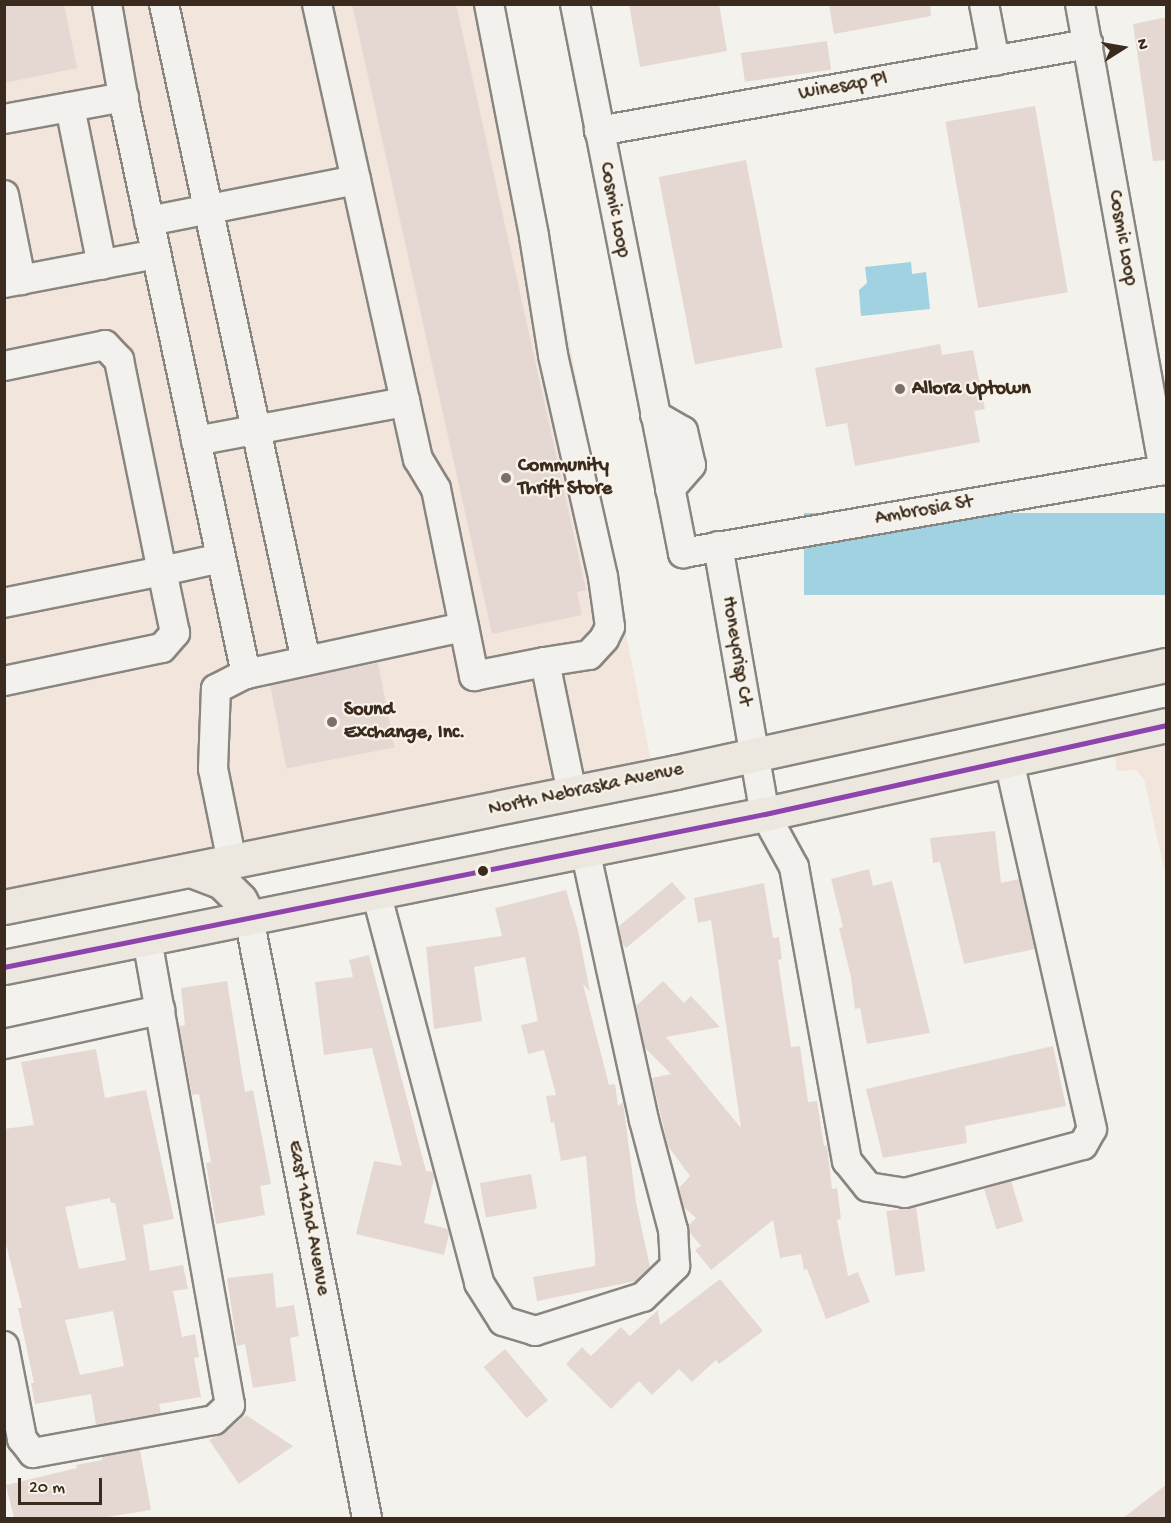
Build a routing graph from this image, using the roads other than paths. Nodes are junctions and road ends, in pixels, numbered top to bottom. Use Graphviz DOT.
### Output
graph roads {
  1 [pos="107,4"];
  2 [pos="164,4"];
  3 [pos="317,4"];
  4 [pos="489,4"];
  5 [pos="574,4"];
  6 [pos="984,4"];
  7 [pos="1080,4"];
  8 [pos="1088,44"];
  9 [pos="995,61"];
  10 [pos="124,97"];
  11 [pos="69,107"];
  12 [pos="4,119"];
  13 [pos="599,131"];
  14 [pos="356,180"];
  15 [pos="4,195"];
  16 [pos="208,210"];
  17 [pos="149,221"];
  18 [pos="156,254"];
  19 [pos="102,265"];
  20 [pos="13,281"];
  21 [pos="4,366"];
  22 [pos="405,402"];
  23 [pos="256,430"];
  24 [pos="196,441"];
  25 [pos="1165,471"];
  26 [pos="718,546"];
  27 [pos="683,553"];
  28 [pos="221,558"];
  29 [pos="162,571"];
  30 [pos="4,603"];
  31 [pos="464,627"];
  32 [pos="306,661"];
  33 [pos="545,662"];
  34 [pos="1167,665"];
  35 [pos="246,674"];
  36 [pos="4,681"];
  37 [pos="1167,725"];
  38 [pos="753,755"];
  39 [pos="1009,760"];
  40 [pos="572,793"];
  41 [pos="765,814"];
  42 [pos="585,850"];
  43 [pos="232,862"];
  44 [pos="190,870"];
  45 [pos="376,892"];
  46 [pos="4,907"];
  47 [pos="249,918"];
  48 [pos="147,938"];
  49 [pos="4,967"];
  50 [pos="160,1010"];
  51 [pos="4,1044"];
  52 [pos="4,1346"];
  53 [pos="367,1518"];
  1 -- 10 [label="street"];
  2 -- 16 [label="street"];
  3 -- 14 [label="street"];
  4 -- 33 [label="street"];
  5 -- 13 [label="street, Cosmic Loop"];
  6 -- 9 [label="street"];
  7 -- 8 [label="street, Cosmic Loop"];
  8 -- 9 [label="street, Winesap Pl"];
  8 -- 25 [label="street, Cosmic Loop"];
  9 -- 13 [label="street, Winesap Pl"];
  10 -- 11 [label="street"];
  10 -- 17 [label="street"];
  11 -- 12 [label="street"];
  11 -- 19 [label="street"];
  13 -- 27 [label="street, Cosmic Loop"];
  14 -- 16 [label="street"];
  14 -- 22 [label="street"];
  15 -- 20 [label="street"];
  16 -- 17 [label="street"];
  16 -- 23 [label="street"];
  17 -- 18 [label="street"];
  18 -- 19 [label="street"];
  18 -- 24 [label="street"];
  19 -- 20 [label="street"];
  21 -- 29 [label="street"];
  22 -- 23 [label="street"];
  22 -- 31 [label="street"];
  23 -- 24 [label="street"];
  23 -- 32 [label="street"];
  24 -- 28 [label="street"];
  25 -- 26 [label="street, Ambrosia St"];
  26 -- 27 [label="street, Ambrosia St"];
  26 -- 38 [label="street, Honeycrisp Ct"];
  28 -- 29 [label="street"];
  28 -- 35 [label="street"];
  29 -- 30 [label="street"];
  29 -- 36 [label="street"];
  31 -- 32 [label="street"];
  31 -- 33 [label="street"];
  32 -- 35 [label="street"];
  33 -- 40 [label="street"];
  34 -- 38 [label="main road, North Nebraska Avenue"];
  35 -- 43 [label="street"];
  37 -- 39 [label="main road"];
  38 -- 40 [label="main road, North Nebraska Avenue"];
  38 -- 41 [label="street, Honeycrisp Ct"];
  39 -- 41 [label="main road"];
  39 -- 41 [label="street, Honeycrisp Ct"];
  40 -- 43 [label="main road, North Nebraska Avenue"];
  41 -- 42 [label="main road"];
  42 -- 45 [label="main road"];
  42 -- 45 [label="street"];
  43 -- 44 [label="main road, North Nebraska Avenue"];
  44 -- 46 [label="main road, North Nebraska Avenue"];
  44 -- 47 [label="main road"];
  45 -- 47 [label="main road"];
  47 -- 48 [label="main road"];
  47 -- 53 [label="street, East 142nd Avenue"];
  48 -- 49 [label="main road"];
  48 -- 50 [label="street"];
  50 -- 51 [label="street"];
  50 -- 52 [label="street"];
}
